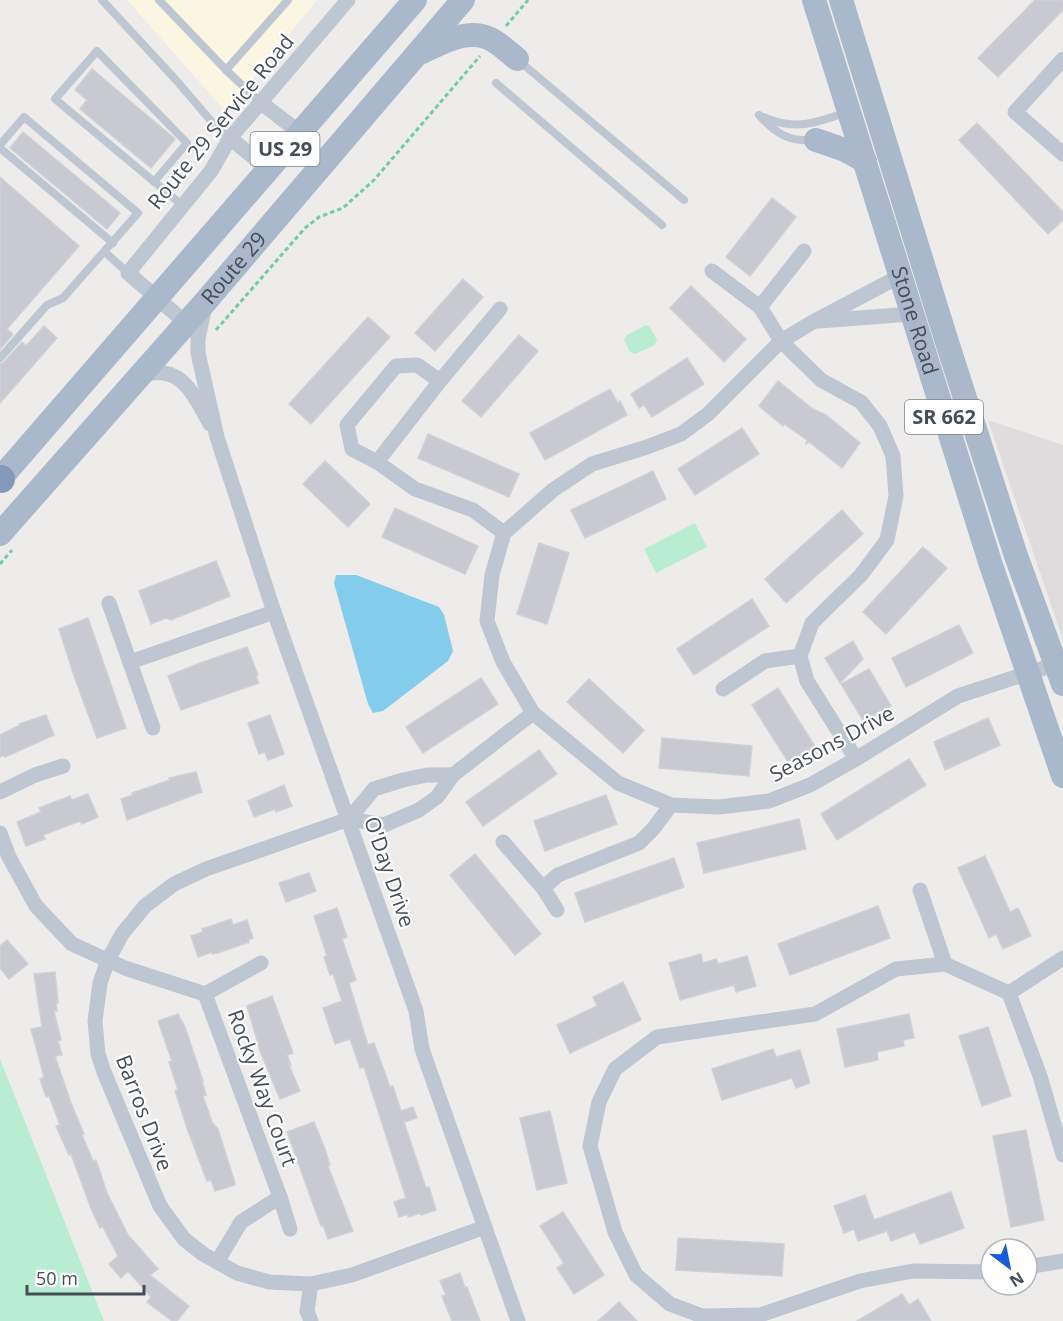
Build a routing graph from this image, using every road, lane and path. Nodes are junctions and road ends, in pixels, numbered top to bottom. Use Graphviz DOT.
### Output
graph roads {
  1 [pos="102,0"];
  2 [pos="159,0"];
  3 [pos="288,0"];
  4 [pos="348,0"];
  5 [pos="414,0"];
  6 [pos="463,0"];
  7 [pos="528,0"];
  8 [pos="814,0"];
  9 [pos="840,0"];
  10 [pos="493,40"];
  11 [pos="415,56"];
  12 [pos="517,59"];
  13 [pos="1063,59"];
  14 [pos="226,70"];
  15 [pos="496,83"];
  16 [pos="260,102"];
  17 [pos="850,126"];
  18 [pos="299,132"];
  19 [pos="230,138"];
  20 [pos="0,147"];
  21 [pos="1063,154"];
  22 [pos="865,161"];
  23 [pos="268,169"];
  24 [pos="374,180"];
  25 [pos="154,182"];
  26 [pos="684,200"];
  27 [pos="182,205"];
  28 [pos="662,225"];
  29 [pos="113,243"];
  30 [pos="804,251"];
  31 [pos="105,252"];
  32 [pos="712,271"];
  33 [pos="128,273"];
  34 [pos="900,276"];
  35 [pos="157,298"];
  36 [pos="206,300"];
  37 [pos="760,307"];
  38 [pos="500,309"];
  39 [pos="911,314"];
  40 [pos="813,322"];
  41 [pos="186,323"];
  42 [pos="781,342"];
  43 [pos="0,358"];
  44 [pos="133,381"];
  45 [pos="440,381"];
  46 [pos="217,437"];
  47 [pos="377,462"];
  48 [pos="0,479"];
  49 [pos="504,533"];
  50 [pos="0,534"];
  51 [pos="109,603"];
  52 [pos="274,612"];
  53 [pos="800,656"];
  54 [pos="130,662"];
  55 [pos="1027,672"];
  56 [pos="1059,674"];
  57 [pos="723,689"];
  58 [pos="533,713"];
  59 [pos="153,728"];
  60 [pos="856,759"];
  61 [pos="63,766"];
  62 [pos="453,775"];
  63 [pos="1063,776"];
  64 [pos="0,792"];
  65 [pos="671,805"];
  66 [pos="349,819"];
  67 [pos="0,833"];
  68 [pos="503,842"];
  69 [pos="543,888"];
  70 [pos="920,890"];
  71 [pos="557,910"];
  72 [pos="1063,958"];
  73 [pos="108,960"];
  74 [pos="261,963"];
  75 [pos="945,964"];
  76 [pos="1009,993"];
  77 [pos="205,994"];
  78 [pos="1063,1155"];
  79 [pos="280,1197"];
  80 [pos="485,1227"];
  81 [pos="290,1229"];
  82 [pos="1063,1261"];
  83 [pos="217,1262"];
  84 [pos="1039,1265"];
  85 [pos="979,1272"];
  86 [pos="311,1284"];
  87 [pos="311,1321"];
  88 [pos="518,1321"];
  1 -- 19 [label="lane"];
  2 -- 14 [label="lane"];
  3 -- 14 [label="lane"];
  4 -- 16 [label="street, Route 29 Service Road"];
  5 -- 18 [label="main road, Route 29 / US 29"];
  6 -- 11 [label="main road, Route 29 / US 29"];
  7 -- 10 [label="path"];
  8 -- 17 [label="main road, Stone Road / SR 662"];
  9 -- 17 [label="main road, Stone Road / SR 662"];
  10 -- 11 [label="main road"];
  10 -- 12 [label="main road"];
  10 -- 24 [label="path"];
  11 -- 36 [label="main road, Route 29 / US 29"];
  12 -- 26 [label="lane"];
  13 -- 21 [label="street"];
  14 -- 16 [label="lane"];
  15 -- 28 [label="lane"];
  16 -- 18 [label="street"];
  16 -- 19 [label="street, Route 29 Service Road"];
  17 -- 17 [label="lane"];
  17 -- 22 [label="main road, Stone Road / SR 662"];
  17 -- 22 [label="main road"];
  17 -- 56 [label="main road, Stone Road / SR 662"];
  18 -- 23 [label="main road, Route 29 / US 29"];
  19 -- 23 [label="street"];
  19 -- 27 [label="street, Route 29 Service Road"];
  20 -- 29 [label="lane"];
  20 -- 29 [label="lane"];
  22 -- 34 [label="main road, Stone Road / SR 662"];
  23 -- 35 [label="main road, Route 29 / US 29"];
  25 -- 25 [label="lane"];
  25 -- 27 [label="lane"];
  27 -- 33 [label="street, Route 29 Service Road"];
  29 -- 31 [label="lane"];
  30 -- 37 [label="street"];
  31 -- 33 [label="lane"];
  31 -- 43 [label="lane"];
  32 -- 37 [label="street"];
  33 -- 35 [label="street"];
  34 -- 39 [label="main road, Stone Road / SR 662"];
  34 -- 40 [label="street"];
  35 -- 41 [label="street"];
  35 -- 48 [label="main road, Route 29 / US 29"];
  36 -- 41 [label="main road, Route 29 / US 29"];
  36 -- 46 [label="street, O'Day Drive"];
  37 -- 42 [label="street"];
  38 -- 45 [label="street"];
  39 -- 40 [label="street"];
  39 -- 55 [label="main road, Stone Road / SR 662"];
  40 -- 42 [label="street"];
  41 -- 44 [label="main road, Route 29 / US 29"];
  42 -- 49 [label="street"];
  42 -- 53 [label="street"];
  44 -- 46 [label="street, O'Day Drive"];
  44 -- 50 [label="main road, Route 29 / US 29"];
  45 -- 47 [label="street"];
  45 -- 47 [label="street"];
  46 -- 52 [label="street, O'Day Drive"];
  47 -- 49 [label="street"];
  49 -- 58 [label="street, Seasons Drive"];
  51 -- 54 [label="street"];
  52 -- 54 [label="street"];
  52 -- 66 [label="street, O'Day Drive"];
  53 -- 57 [label="street"];
  53 -- 60 [label="street"];
  54 -- 59 [label="street"];
  55 -- 56 [label="street, Seasons Drive"];
  55 -- 60 [label="street, Seasons Drive"];
  55 -- 63 [label="main road, Stone Road / SR 662"];
  58 -- 62 [label="street"];
  58 -- 65 [label="street, Seasons Drive"];
  60 -- 65 [label="street, Seasons Drive"];
  61 -- 64 [label="street"];
  62 -- 66 [label="street"];
  62 -- 66 [label="street"];
  65 -- 69 [label="street"];
  66 -- 73 [label="street, Barros Drive"];
  66 -- 80 [label="street, O'Day Drive"];
  67 -- 73 [label="street, Rocky Way Court"];
  68 -- 69 [label="street"];
  69 -- 71 [label="street"];
  70 -- 75 [label="street"];
  72 -- 76 [label="street"];
  73 -- 77 [label="street, Rocky Way Court"];
  73 -- 83 [label="street, Barros Drive"];
  74 -- 77 [label="street, Rocky Way Court"];
  75 -- 76 [label="street"];
  75 -- 85 [label="street"];
  76 -- 78 [label="street"];
  77 -- 79 [label="street, Rocky Way Court"];
  79 -- 81 [label="street, Rocky Way Court"];
  79 -- 83 [label="street, Rocky Way Court"];
  80 -- 86 [label="street, Barros Drive"];
  80 -- 88 [label="street, O'Day Drive"];
  82 -- 84 [label="street"];
  83 -- 86 [label="street, Barros Drive"];
  86 -- 87 [label="street"];
}
